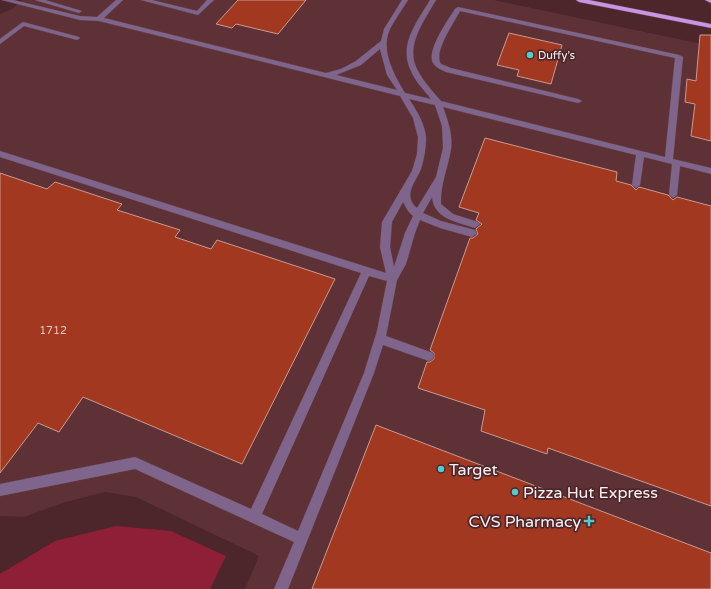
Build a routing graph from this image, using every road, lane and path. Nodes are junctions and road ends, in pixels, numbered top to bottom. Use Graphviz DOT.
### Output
graph roads {
  1 [pos="4,0"];
  2 [pos="38,0"];
  3 [pos="120,0"];
  4 [pos="144,0"];
  5 [pos="211,0"];
  6 [pos="405,0"];
  7 [pos="433,0"];
  8 [pos="579,0"];
  9 [pos="708,0"];
  10 [pos="711,0"];
  11 [pos="0,2"];
  12 [pos="96,18"];
  13 [pos="711,26"];
  14 [pos="77,38"];
  15 [pos="0,42"];
  16 [pos="384,42"];
  17 [pos="326,75"];
  18 [pos="403,94"];
  19 [pos="578,101"];
  20 [pos="438,103"];
  21 [pos="640,153"];
  22 [pos="0,154"];
  23 [pos="672,161"];
  24 [pos="711,171"];
  25 [pos="438,179"];
  26 [pos="636,185"];
  27 [pos="406,190"];
  28 [pos="673,195"];
  29 [pos="418,216"];
  30 [pos="366,270"];
  31 [pos="392,279"];
  32 [pos="380,339"];
  33 [pos="429,356"];
  34 [pos="0,490"];
  35 [pos="254,518"];
  36 [pos="302,539"];
  37 [pos="281,589"];
  1 -- 11 [label="street"];
  1 -- 12 [label="street"];
  2 -- 12 [label="street"];
  3 -- 12 [label="street"];
  4 -- 5 [label="street"];
  6 -- 16 [label="street"];
  7 -- 20 [label="street"];
  8 -- 13 [label="main road"];
  9 -- 10 [label="main road"];
  12 -- 17 [label="street"];
  14 -- 15 [label="street"];
  16 -- 17 [label="street"];
  16 -- 18 [label="street"];
  17 -- 18 [label="street"];
  18 -- 20 [label="street"];
  18 -- 27 [label="street"];
  19 -- 23 [label="street"];
  20 -- 21 [label="street"];
  20 -- 25 [label="street"];
  21 -- 23 [label="street"];
  21 -- 26 [label="street"];
  22 -- 30 [label="street"];
  23 -- 24 [label="street"];
  23 -- 28 [label="street"];
  25 -- 29 [label="street"];
  25 -- 29 [label="street"];
  27 -- 29 [label="street"];
  27 -- 31 [label="street"];
  29 -- 31 [label="street"];
  30 -- 31 [label="street"];
  30 -- 35 [label="street"];
  31 -- 32 [label="street"];
  32 -- 33 [label="street"];
  32 -- 36 [label="street"];
  34 -- 35 [label="street"];
  35 -- 36 [label="street"];
  36 -- 37 [label="street"];
}
